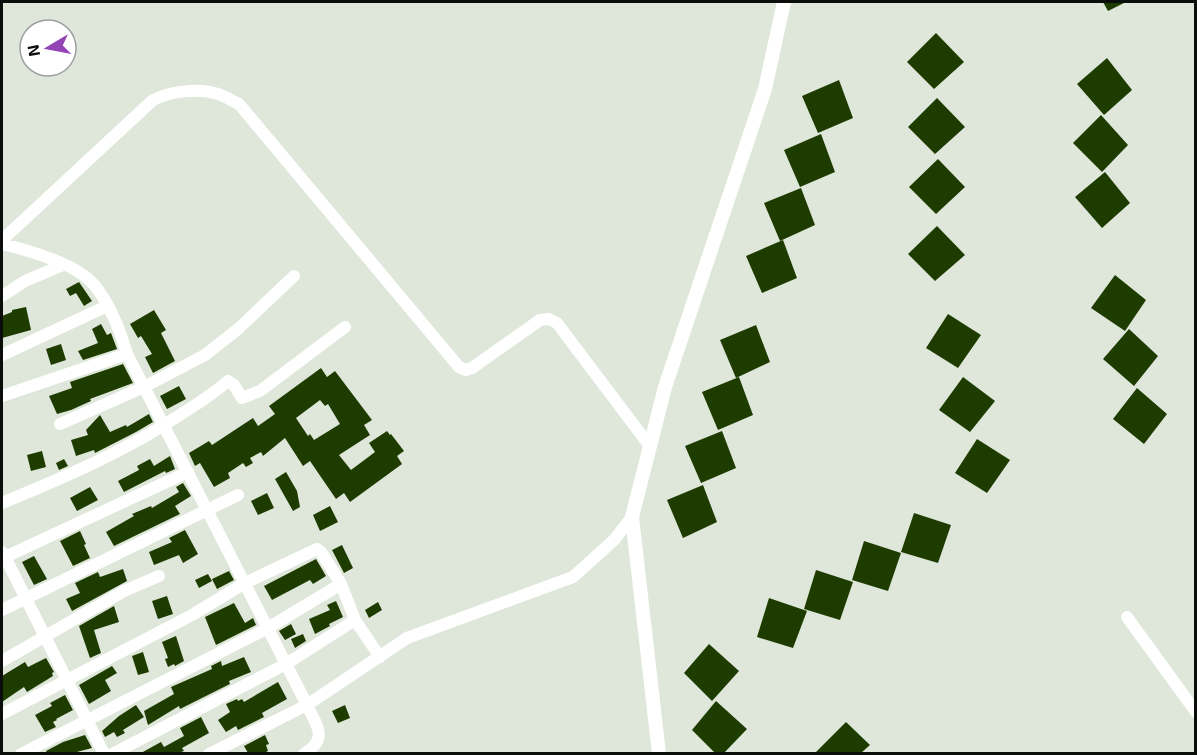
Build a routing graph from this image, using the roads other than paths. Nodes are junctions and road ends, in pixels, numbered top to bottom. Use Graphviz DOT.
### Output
graph roads {
  1 [pos="784,2"];
  2 [pos="2,242"];
  3 [pos="63,265"];
  4 [pos="294,276"];
  5 [pos="2,296"];
  6 [pos="107,306"];
  7 [pos="345,327"];
  8 [pos="127,354"];
  9 [pos="2,355"];
  10 [pos="144,387"];
  11 [pos="2,396"];
  12 [pos="60,424"];
  13 [pos="164,426"];
  14 [pos="649,445"];
  15 [pos="188,472"];
  16 [pos="238,495"];
  17 [pos="2,503"];
  18 [pos="208,510"];
  19 [pos="632,517"];
  20 [pos="3,555"];
  21 [pos="159,576"];
  22 [pos="245,583"];
  23 [pos="341,584"];
  24 [pos="25,598"];
  25 [pos="2,610"];
  26 [pos="1127,617"];
  27 [pos="355,620"];
  28 [pos="268,628"];
  29 [pos="45,638"];
  30 [pos="380,657"];
  31 [pos="2,661"];
  32 [pos="286,664"];
  33 [pos="67,680"];
  34 [pos="307,705"];
  35 [pos="1196,712"];
  36 [pos="2,714"];
  37 [pos="86,719"];
  38 [pos="21,753"];
  39 [pos="104,753"];
  40 [pos="112,753"];
  41 [pos="209,753"];
  42 [pos="304,753"];
  43 [pos="659,753"];
  1 -- 14 [label="street"];
  2 -- 3 [label="street"];
  2 -- 14 [label="street"];
  3 -- 5 [label="street"];
  3 -- 6 [label="street"];
  4 -- 10 [label="street"];
  6 -- 8 [label="street"];
  6 -- 9 [label="street"];
  7 -- 13 [label="street"];
  8 -- 10 [label="street"];
  8 -- 11 [label="street"];
  10 -- 12 [label="street"];
  10 -- 13 [label="street"];
  13 -- 15 [label="street"];
  13 -- 17 [label="street"];
  14 -- 19 [label="street"];
  15 -- 18 [label="street"];
  15 -- 20 [label="street"];
  16 -- 18 [label="street"];
  18 -- 22 [label="street"];
  18 -- 24 [label="street"];
  19 -- 30 [label="street"];
  19 -- 43 [label="street"];
  20 -- 24 [label="street"];
  21 -- 29 [label="street"];
  22 -- 23 [label="street"];
  22 -- 28 [label="street"];
  22 -- 33 [label="street"];
  23 -- 27 [label="street"];
  23 -- 28 [label="street"];
  24 -- 25 [label="street"];
  24 -- 29 [label="street"];
  26 -- 35 [label="street"];
  27 -- 30 [label="street"];
  27 -- 32 [label="street"];
  28 -- 32 [label="street"];
  28 -- 37 [label="street"];
  29 -- 31 [label="street"];
  29 -- 33 [label="street"];
  30 -- 34 [label="street"];
  32 -- 34 [label="street"];
  32 -- 40 [label="street"];
  33 -- 36 [label="street"];
  33 -- 37 [label="street"];
  34 -- 41 [label="street"];
  34 -- 42 [label="street"];
  37 -- 38 [label="street"];
  37 -- 39 [label="street"];
}
